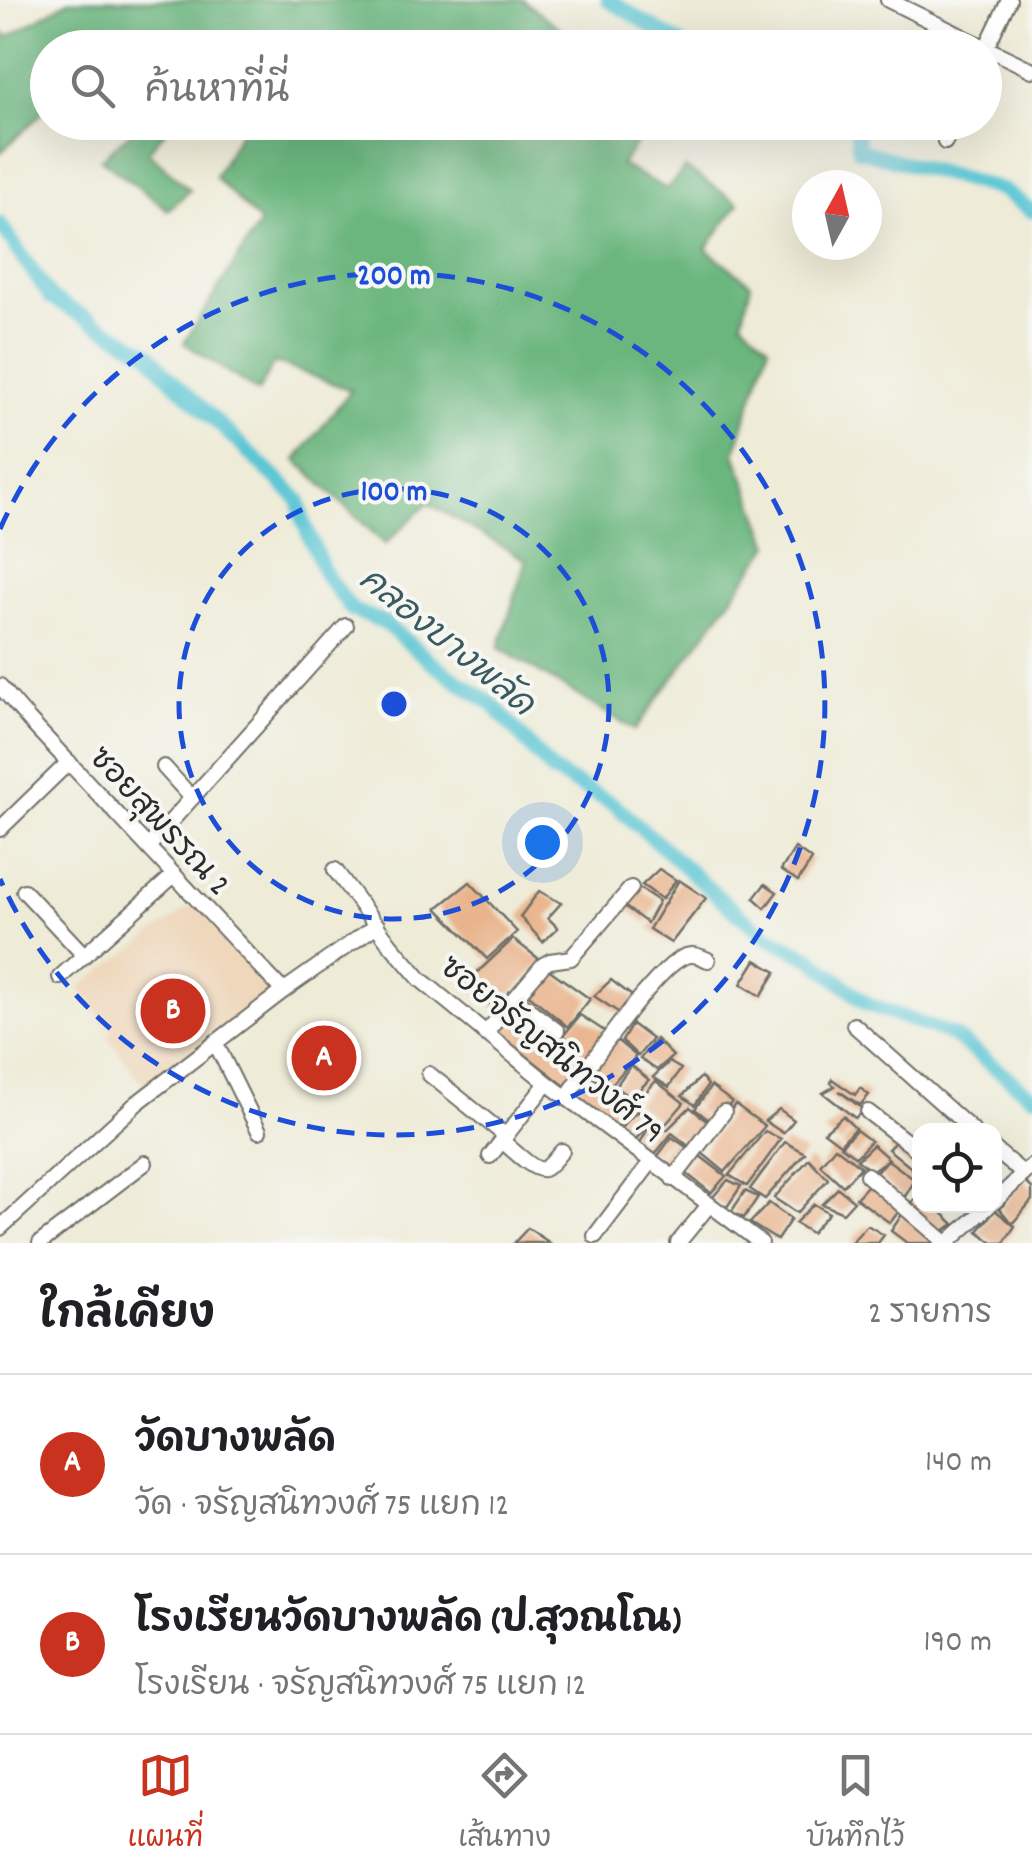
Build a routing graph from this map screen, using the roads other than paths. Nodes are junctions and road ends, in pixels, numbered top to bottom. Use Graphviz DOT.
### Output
graph roads {
  1 [pos="888,0"];
  2 [pos="1009,0"];
  3 [pos="946,30"];
  4 [pos="995,30"];
  5 [pos="1002,57"];
  6 [pos="1032,70"];
  7 [pos="346,626"];
  8 [pos="0,686"];
  9 [pos="69,762"];
  10 [pos="164,766"];
  11 [pos="192,798"];
  12 [pos="0,829"];
  13 [pos="148,847"];
  14 [pos="335,870"];
  15 [pos="174,874"];
  16 [pos="631,888"];
  17 [pos="24,891"];
  18 [pos="377,925"];
  19 [pos="84,955"];
  20 [pos="708,960"];
  21 [pos="60,978"];
  22 [pos="283,991"];
  23 [pos="514,998"];
  24 [pos="854,1025"];
  25 [pos="558,1031"];
  26 [pos="485,1034"];
  27 [pos="215,1042"];
  28 [pos="430,1074"];
  29 [pos="546,1084"];
  30 [pos="566,1098"];
  31 [pos="724,1112"];
  32 [pos="868,1112"];
  33 [pos="964,1123"];
  34 [pos="259,1131"];
  35 [pos="504,1138"];
  36 [pos="912,1146"];
  37 [pos="562,1150"];
  38 [pos="1002,1154"];
  39 [pos="490,1156"];
  40 [pos="650,1162"];
  41 [pos="144,1163"];
  42 [pos="1028,1170"];
  43 [pos="867,1175"];
  44 [pos="673,1179"];
  45 [pos="1002,1193"];
  46 [pos="710,1205"];
  47 [pos="979,1213"];
  48 [pos="0,1228"];
  49 [pos="594,1236"];
  50 [pos="45,1242"];
  51 [pos="678,1243"];
  52 [pos="761,1243"];
  53 [pos="947,1243"];
  1 -- 3 [label="street"];
  2 -- 4 [label="street"];
  5 -- 6 [label="street"];
  7 -- 11 [label="street"];
  8 -- 9 [label="street, ซอยสุพรรณ 2"];
  9 -- 12 [label="street"];
  9 -- 13 [label="street, ซอยสุพรรณ 2"];
  10 -- 11 [label="street"];
  11 -- 13 [label="street"];
  13 -- 15 [label="street, ซอยสุพรรณ 2"];
  14 -- 18 [label="street, ซอยจรัญสนิทวงศ์ 79"];
  15 -- 19 [label="street"];
  15 -- 22 [label="street, ซอยสุพรรณ 2"];
  16 -- 23 [label="street"];
  17 -- 19 [label="street"];
  18 -- 22 [label="street"];
  18 -- 26 [label="street, ซอยจรัญสนิทวงศ์ 79"];
  19 -- 21 [label="street"];
  20 -- 30 [label="street"];
  22 -- 27 [label="street"];
  23 -- 25 [label="street"];
  23 -- 26 [label="street"];
  24 -- 33 [label="street"];
  26 -- 29 [label="street, ซอยจรัญสนิทวงศ์ 79"];
  27 -- 34 [label="street"];
  27 -- 48 [label="street"];
  28 -- 35 [label="street"];
  29 -- 30 [label="street, ซอยจรัญสนิทวงศ์ 79"];
  29 -- 35 [label="street"];
  30 -- 40 [label="street, ซอยจรัญสนิทวงศ์ 79"];
  31 -- 44 [label="street"];
  32 -- 36 [label="street"];
  35 -- 37 [label="street"];
  35 -- 39 [label="street"];
  38 -- 42 [label="street"];
  40 -- 44 [label="street, ซอยจรัญสนิทวงศ์ 79"];
  40 -- 49 [label="street"];
  41 -- 50 [label="street"];
  42 -- 45 [label="street"];
  43 -- 53 [label="street"];
  44 -- 46 [label="street, ซอยจรัญสนิทวงศ์ 79"];
  46 -- 51 [label="street"];
  46 -- 52 [label="street, ซอยจรัญสนิทวงศ์ 79"];
  47 -- 53 [label="street"];
}
